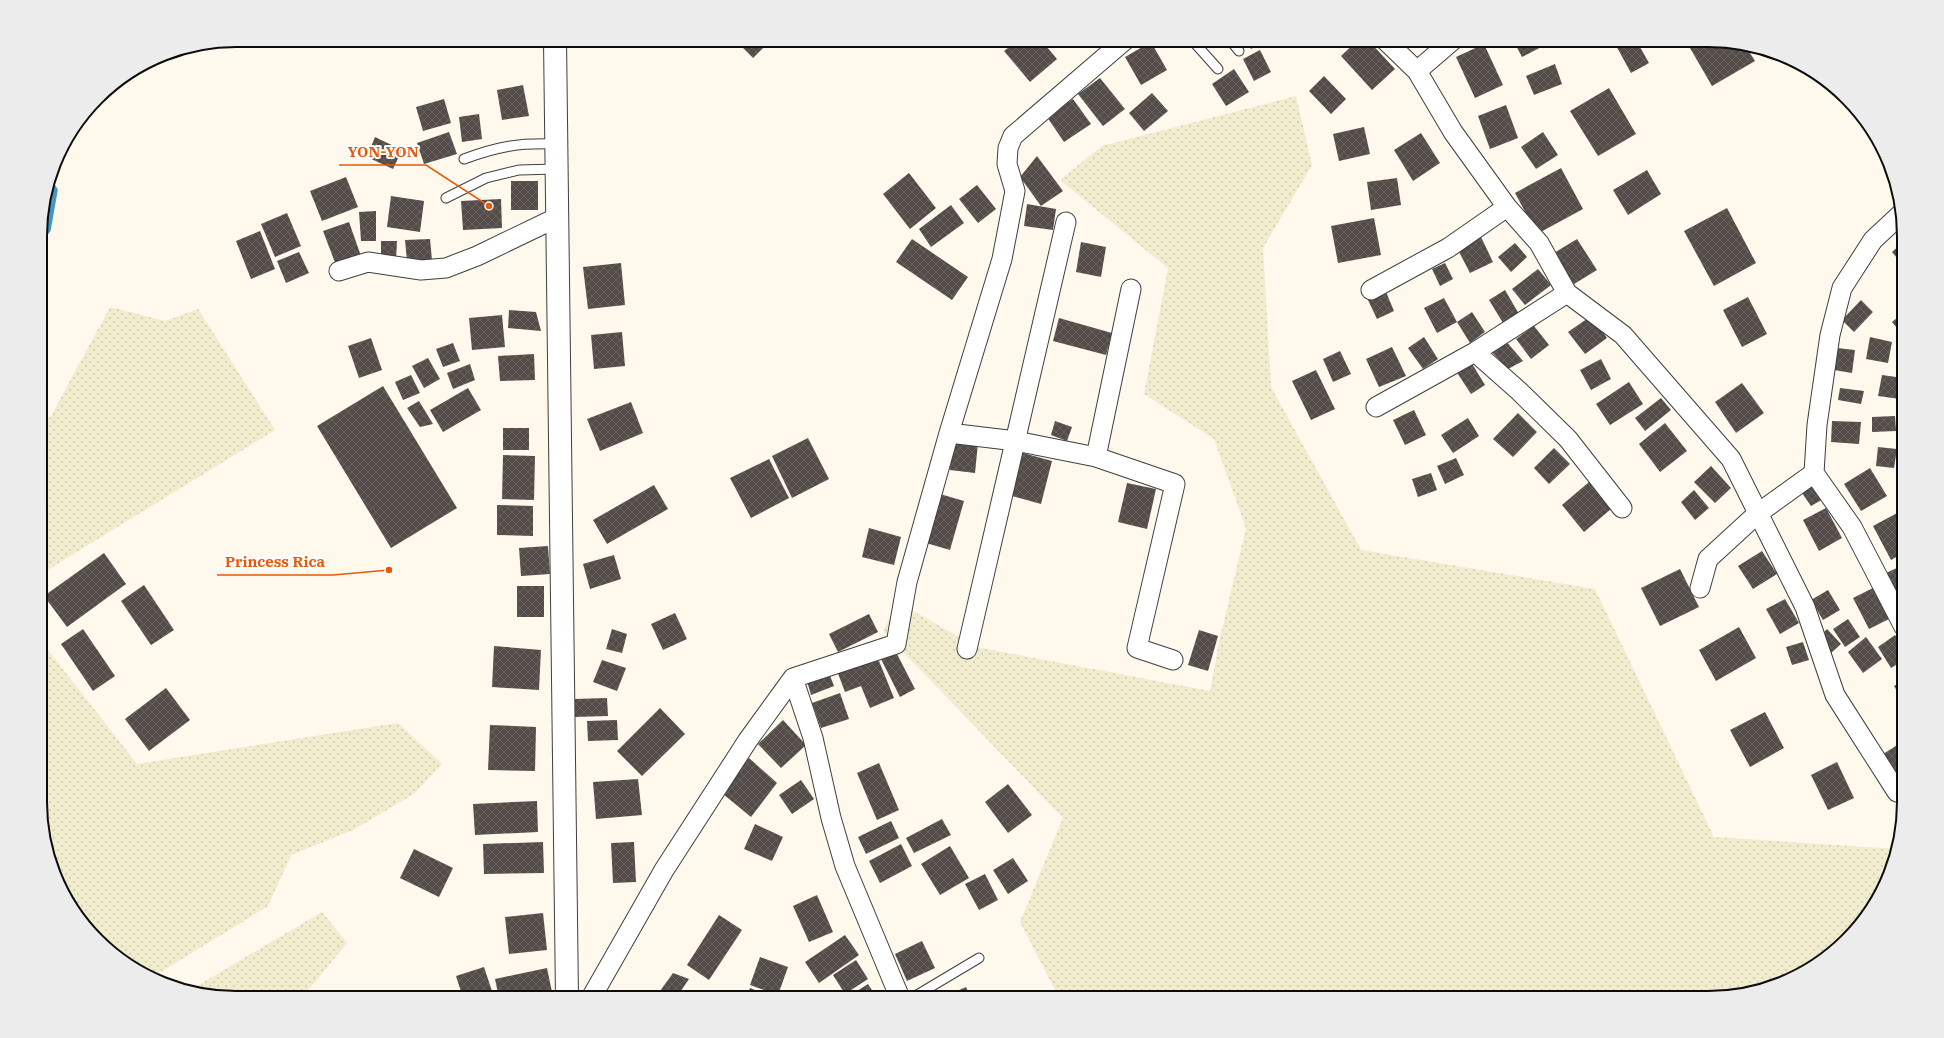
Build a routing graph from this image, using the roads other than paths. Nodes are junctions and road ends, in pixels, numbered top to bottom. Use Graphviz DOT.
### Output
graph roads {
  1 [pos="555,47"];
  2 [pos="1117,47"];
  3 [pos="1198,47"];
  4 [pos="1236,47"];
  5 [pos="1392,47"];
  6 [pos="1445,47"];
  7 [pos="1239,51"];
  8 [pos="1218,69"];
  9 [pos="1417,71"];
  10 [pos="557,144"];
  11 [pos="464,158"];
  12 [pos="557,169"];
  13 [pos="446,198"];
  14 [pos="1507,207"];
  15 [pos="558,217"];
  16 [pos="1896,218"];
  17 [pos="1066,222"];
  18 [pos="339,271"];
  19 [pos="1131,289"];
  20 [pos="1371,290"];
  21 [pos="1567,293"];
  22 [pos="1475,352"];
  23 [pos="1376,407"];
  24 [pos="949,433"];
  25 [pos="1016,441"];
  26 [pos="1096,457"];
  27 [pos="1814,473"];
  28 [pos="1622,508"];
  29 [pos="1757,514"];
  30 [pos="1700,588"];
  31 [pos="1897,614"];
  32 [pos="967,649"];
  33 [pos="1173,660"];
  34 [pos="793,678"];
  35 [pos="1897,792"];
  36 [pos="979,958"];
  37 [pos="567,991"];
  38 [pos="595,991"];
  39 [pos="897,991"];
  40 [pos="924,991"];
  1 -- 10 [label="street"];
  2 -- 24 [label="street"];
  3 -- 8 [label="lane"];
  4 -- 7 [label="lane"];
  5 -- 9 [label="street"];
  6 -- 9 [label="street"];
  9 -- 14 [label="street"];
  10 -- 11 [label="lane"];
  10 -- 12 [label="street"];
  12 -- 13 [label="lane"];
  12 -- 15 [label="street"];
  14 -- 20 [label="street"];
  14 -- 21 [label="street"];
  15 -- 18 [label="street"];
  15 -- 37 [label="street"];
  16 -- 27 [label="street"];
  17 -- 25 [label="street"];
  19 -- 26 [label="street"];
  21 -- 22 [label="street"];
  21 -- 29 [label="street"];
  22 -- 23 [label="street"];
  22 -- 28 [label="street"];
  24 -- 25 [label="street"];
  24 -- 34 [label="street"];
  25 -- 26 [label="street"];
  25 -- 32 [label="street"];
  26 -- 33 [label="street"];
  27 -- 29 [label="street"];
  27 -- 31 [label="street"];
  29 -- 30 [label="street"];
  29 -- 35 [label="street"];
  34 -- 38 [label="street"];
  34 -- 39 [label="street"];
  36 -- 40 [label="lane"];
}
